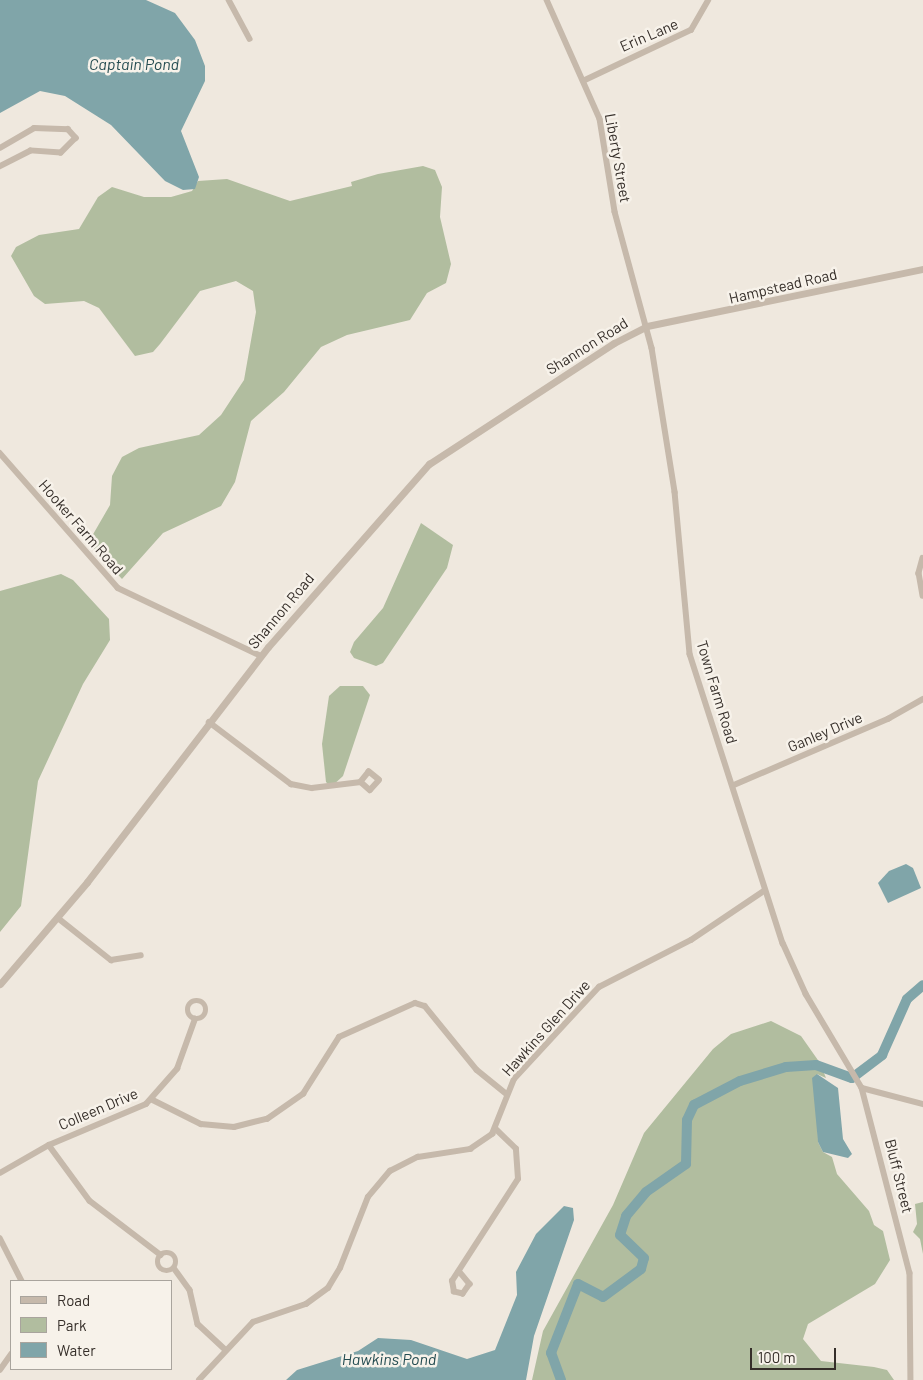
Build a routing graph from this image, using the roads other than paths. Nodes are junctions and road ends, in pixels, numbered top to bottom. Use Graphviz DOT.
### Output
graph roads {
  1 [pos="229,0"];
  2 [pos="547,0"];
  3 [pos="708,0"];
  4 [pos="250,39"];
  5 [pos="585,80"];
  6 [pos="0,148"];
  7 [pos="0,167"];
  8 [pos="923,269"];
  9 [pos="647,326"];
  10 [pos="0,453"];
  11 [pos="923,558"];
  12 [pos="923,596"];
  13 [pos="261,656"];
  14 [pos="923,699"];
  15 [pos="209,722"];
  16 [pos="362,782"];
  17 [pos="734,785"];
  18 [pos="764,891"];
  19 [pos="58,918"];
  20 [pos="141,955"];
  21 [pos="0,984"];
  22 [pos="195,1019"];
  23 [pos="837,1046"];
  24 [pos="862,1088"];
  25 [pos="507,1094"];
  26 [pos="152,1099"];
  27 [pos="923,1104"];
  28 [pos="496,1130"];
  29 [pos="49,1144"];
  30 [pos="0,1173"];
  31 [pos="0,1238"];
  32 [pos="161,1255"];
  33 [pos="174,1268"];
  34 [pos="458,1271"];
  35 [pos="21,1280"];
  36 [pos="226,1350"];
  37 [pos="10,1355"];
  38 [pos="0,1370"];
  39 [pos="200,1380"];
  40 [pos="911,1380"];
  1 -- 4 [label="street"];
  2 -- 5 [label="street, Liberty Street"];
  3 -- 5 [label="street, Erin Lane"];
  5 -- 9 [label="street, Liberty Street"];
  6 -- 7 [label="street"];
  8 -- 9 [label="street, Hampstead Road"];
  9 -- 13 [label="street, Shannon Road"];
  9 -- 17 [label="street, Town Farm Road"];
  10 -- 13 [label="street, Hooker Farm Road"];
  11 -- 12 [label="street"];
  13 -- 15 [label="street, Shannon Road"];
  14 -- 17 [label="street, Ganley Drive"];
  15 -- 16 [label="street"];
  15 -- 19 [label="street, Shannon Road"];
  17 -- 18 [label="street, Town Farm Road"];
  18 -- 23 [label="street, Town Farm Road"];
  18 -- 25 [label="street, Hawkins Glen Drive"];
  19 -- 20 [label="street"];
  19 -- 21 [label="street, Shannon Road"];
  22 -- 26 [label="street, Colleen Drive"];
  23 -- 24 [label="street, Bluff Street"];
  24 -- 27 [label="street"];
  24 -- 40 [label="street, Bluff Street"];
  25 -- 26 [label="street"];
  25 -- 28 [label="street, Hawkins Glen Drive"];
  26 -- 29 [label="street, Colleen Drive"];
  28 -- 34 [label="street"];
  28 -- 36 [label="street"];
  29 -- 30 [label="street, Colleen Drive"];
  29 -- 32 [label="street"];
  31 -- 35 [label="street"];
  32 -- 33 [label="street"];
  32 -- 33 [label="street"];
  33 -- 36 [label="street"];
  36 -- 39 [label="street"];
  37 -- 38 [label="street"];
}
